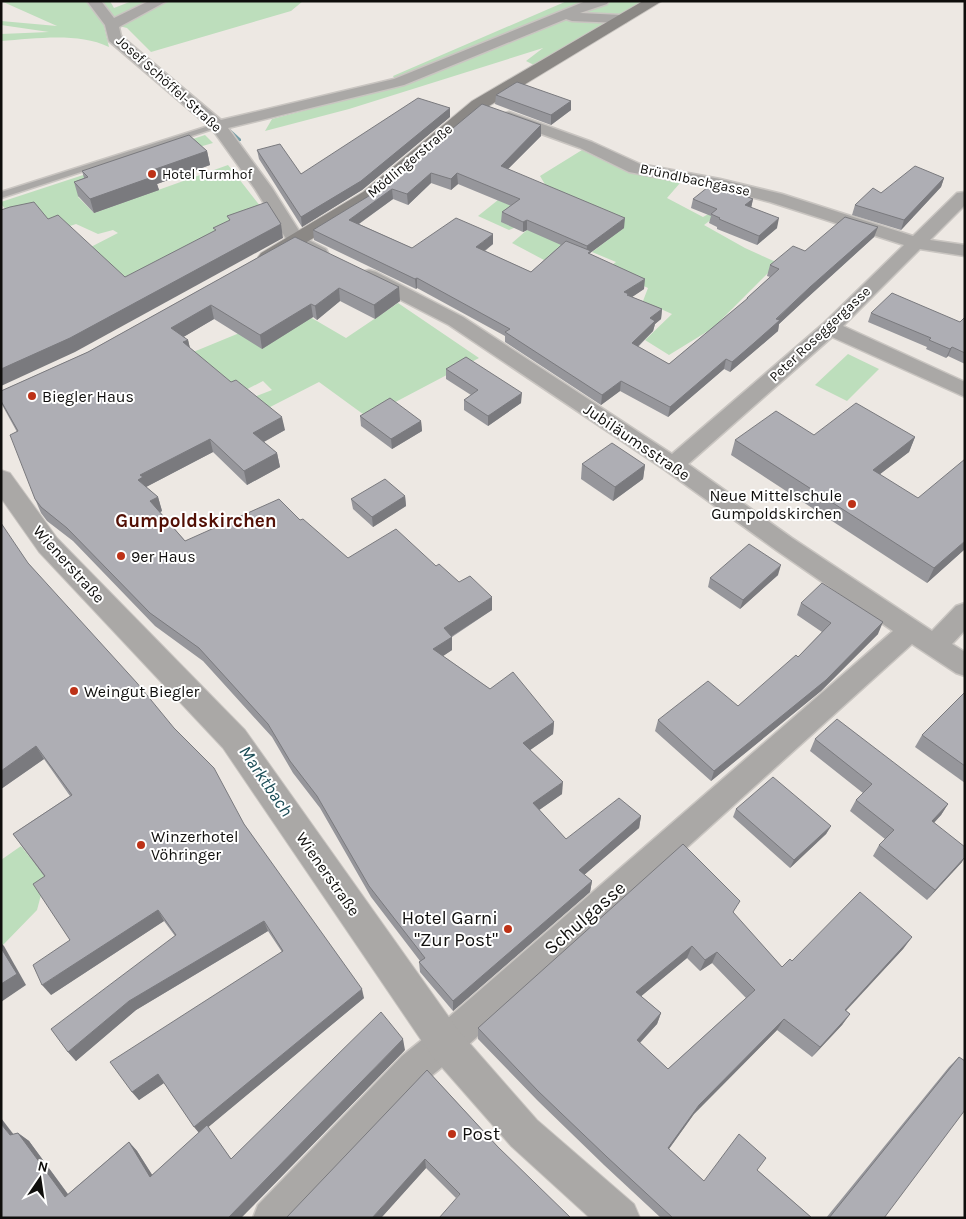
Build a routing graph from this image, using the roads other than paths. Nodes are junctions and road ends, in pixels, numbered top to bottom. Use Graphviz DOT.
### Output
graph roads {
  1 [pos="94,1"];
  2 [pos="160,1"];
  3 [pos="602,1"];
  4 [pos="656,1"];
  5 [pos="562,16"];
  6 [pos="621,19"];
  7 [pos="112,25"];
  8 [pos="478,105"];
  9 [pos="218,126"];
  10 [pos="1,189"];
  11 [pos="1,195"];
  12 [pos="963,197"];
  13 [pos="296,241"];
  14 [pos="916,243"];
  15 [pos="965,251"];
  16 [pos="253,265"];
  17 [pos="830,328"];
  18 [pos="965,390"];
  19 [pos="674,465"];
  20 [pos="1,479"];
  21 [pos="965,613"];
  22 [pos="922,638"];
  23 [pos="965,666"];
  24 [pos="444,1043"];
  25 [pos="271,1218"];
  26 [pos="620,1218"];
  1 -- 7 [label="street, Josef Schöffel-Straße"];
  2 -- 7 [label="street"];
  3 -- 5 [label="street"];
  4 -- 6 [label="main road, Mödlingerstraße"];
  5 -- 6 [label="street"];
  5 -- 9 [label="street"];
  6 -- 8 [label="main road, Mödlingerstraße"];
  7 -- 9 [label="street, Josef Schöffel-Straße"];
  8 -- 13 [label="main road, Mödlingerstraße"];
  8 -- 14 [label="street, Bründlbachgasse"];
  9 -- 10 [label="lane"];
  9 -- 11 [label="lane"];
  9 -- 13 [label="street, Josef Schöffel-Straße"];
  12 -- 14 [label="street, Peter Roseggergasse"];
  13 -- 16 [label="main road, Mödlingerstraße"];
  13 -- 19 [label="street, Jubiläumsstraße"];
  14 -- 15 [label="street, Bründlbachgasse"];
  14 -- 17 [label="street, Peter Roseggergasse"];
  17 -- 18 [label="street"];
  17 -- 19 [label="street, Peter Roseggergasse"];
  19 -- 22 [label="street, Jubiläumsstraße"];
  20 -- 24 [label="street, Wienerstraße"];
  21 -- 22 [label="street, Schulgasse"];
  22 -- 23 [label="street, Jubiläumsstraße"];
  22 -- 24 [label="street, Schulgasse"];
  24 -- 25 [label="street, Schulgasse"];
  24 -- 26 [label="street, Wienerstraße"];
}
